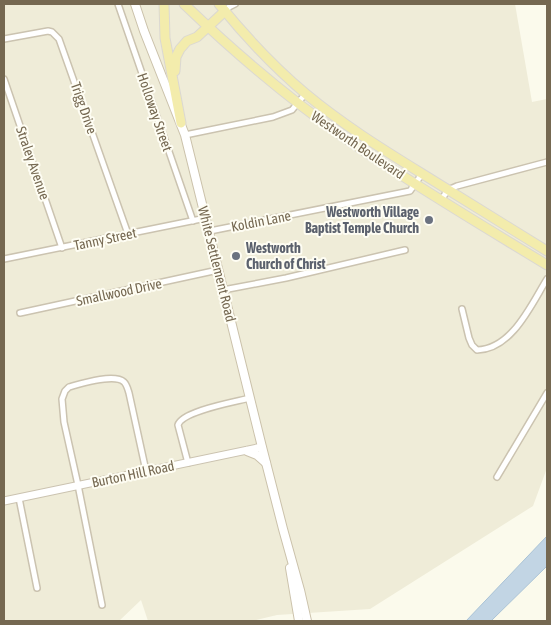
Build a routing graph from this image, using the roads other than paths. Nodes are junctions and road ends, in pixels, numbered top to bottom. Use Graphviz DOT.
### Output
graph roads {
  1 [pos="118,4"];
  2 [pos="135,4"];
  3 [pos="164,4"];
  4 [pos="184,4"];
  5 [pos="235,4"];
  6 [pos="222,8"];
  7 [pos="209,28"];
  8 [pos="197,37"];
  9 [pos="4,39"];
  10 [pos="226,44"];
  11 [pos="4,79"];
  12 [pos="174,84"];
  13 [pos="306,93"];
  14 [pos="298,103"];
  15 [pos="181,123"];
  16 [pos="185,135"];
  17 [pos="547,162"];
  18 [pos="422,174"];
  19 [pos="416,184"];
  20 [pos="448,190"];
  21 [pos="442,200"];
  22 [pos="206,218"];
  23 [pos="193,221"];
  24 [pos="210,231"];
  25 [pos="128,234"];
  26 [pos="62,248"];
  27 [pos="405,250"];
  28 [pos="547,251"];
  29 [pos="4,260"];
  30 [pos="547,265"];
  31 [pos="218,270"];
  32 [pos="547,279"];
  33 [pos="223,290"];
  34 [pos="462,309"];
  35 [pos="20,313"];
  36 [pos="547,392"];
  37 [pos="250,398"];
  38 [pos="262,447"];
  39 [pos="247,450"];
  40 [pos="188,463"];
  41 [pos="266,463"];
  42 [pos="146,471"];
  43 [pos="497,477"];
  44 [pos="78,485"];
  45 [pos="19,498"];
  46 [pos="4,501"];
  47 [pos="283,529"];
  48 [pos="37,588"];
  49 [pos="102,605"];
  50 [pos="299,621"];
  51 [pos="307,621"];
  1 -- 23 [label="street, Holloway Street"];
  2 -- 15 [label="main road, White Settlement Road"];
  3 -- 12 [label="main road"];
  4 -- 7 [label="main road, Westworth Boulevard"];
  5 -- 6 [label="street"];
  6 -- 7 [label="main road"];
  6 -- 13 [label="main road, Westworth Boulevard"];
  7 -- 8 [label="main road"];
  7 -- 10 [label="main road, Westworth Boulevard"];
  8 -- 10 [label="main road"];
  8 -- 12 [label="main road"];
  9 -- 25 [label="street, Trigg Drive"];
  10 -- 14 [label="main road, Westworth Boulevard"];
  11 -- 26 [label="street, Straley Avenue"];
  12 -- 15 [label="main road"];
  13 -- 14 [label="street"];
  13 -- 18 [label="main road, Westworth Boulevard"];
  14 -- 16 [label="street"];
  14 -- 19 [label="main road, Westworth Boulevard"];
  15 -- 16 [label="main road, White Settlement Road"];
  16 -- 22 [label="main road, White Settlement Road"];
  17 -- 20 [label="street"];
  18 -- 19 [label="street"];
  18 -- 20 [label="main road, Westworth Boulevard"];
  19 -- 21 [label="main road, Westworth Boulevard"];
  19 -- 24 [label="street, Koldin Lane"];
  20 -- 21 [label="street"];
  20 -- 28 [label="main road, Westworth Boulevard"];
  21 -- 30 [label="main road, Westworth Boulevard"];
  22 -- 23 [label="street, Tanny Street"];
  22 -- 24 [label="main road, White Settlement Road"];
  23 -- 25 [label="street, Tanny Street"];
  24 -- 31 [label="main road, White Settlement Road"];
  25 -- 26 [label="street, Tanny Street"];
  26 -- 29 [label="street, Tanny Street"];
  27 -- 33 [label="street"];
  31 -- 33 [label="main road, White Settlement Road"];
  31 -- 35 [label="street, Smallwood Drive"];
  32 -- 34 [label="street"];
  33 -- 37 [label="main road, White Settlement Road"];
  36 -- 43 [label="street"];
  37 -- 38 [label="main road, White Settlement Road"];
  37 -- 40 [label="street"];
  38 -- 39 [label="street, Burton Hill Road"];
  38 -- 41 [label="main road, White Settlement Road"];
  39 -- 40 [label="street, Burton Hill Road"];
  39 -- 41 [label="main road"];
  40 -- 42 [label="street, Burton Hill Road"];
  41 -- 47 [label="main road, White Settlement Road"];
  42 -- 44 [label="street, Burton Hill Road"];
  42 -- 44 [label="street"];
  44 -- 45 [label="street, Burton Hill Road"];
  44 -- 49 [label="street"];
  45 -- 46 [label="street, Burton Hill Road"];
  45 -- 48 [label="street"];
  47 -- 50 [label="main road, White Settlement Road"];
  47 -- 51 [label="main road, White Settlement Road"];
}
